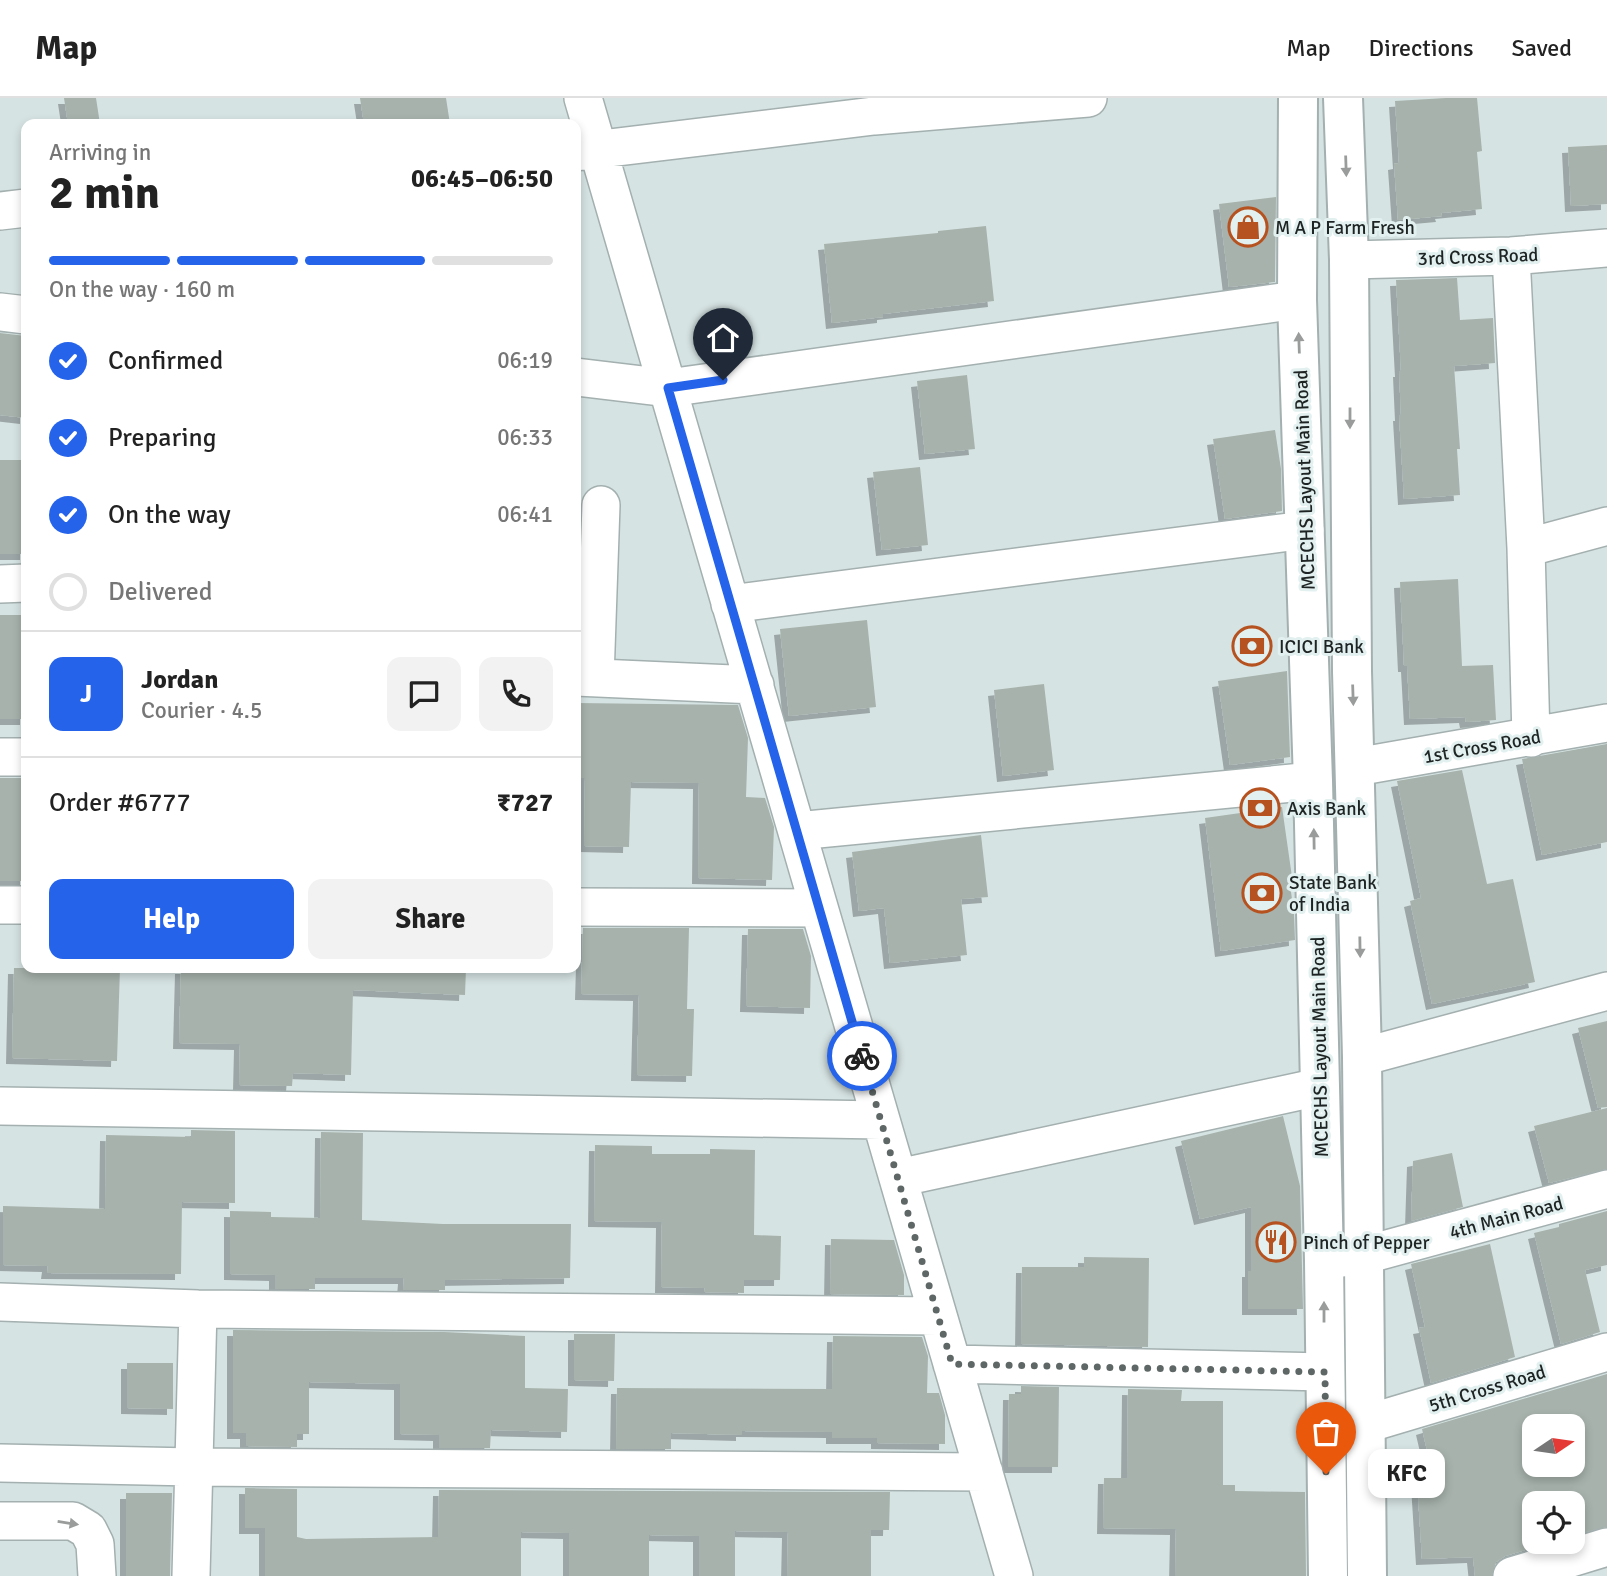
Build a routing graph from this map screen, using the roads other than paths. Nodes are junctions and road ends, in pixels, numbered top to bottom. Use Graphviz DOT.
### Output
graph roads {
  1 [pos="583,98"];
  2 [pos="1088,98"];
  3 [pos="1298,98"];
  4 [pos="1343,98"];
  5 [pos="1007,101"];
  6 [pos="874,107"];
  7 [pos="587,150"];
  8 [pos="21,209"];
  9 [pos="0,211"];
  10 [pos="1607,248"];
  11 [pos="1511,256"];
  12 [pos="1349,260"];
  13 [pos="1297,300"];
  14 [pos="0,312"];
  15 [pos="21,314"];
  16 [pos="581,378"];
  17 [pos="668,388"];
  18 [pos="601,505"];
  19 [pos="1607,526"];
  20 [pos="1305,530"];
  21 [pos="1526,548"];
  22 [pos="21,583"];
  23 [pos="0,584"];
  24 [pos="730,604"];
  25 [pos="585,677"];
  26 [pos="755,685"];
  27 [pos="1607,723"];
  28 [pos="1531,738"];
  29 [pos="0,757"];
  30 [pos="21,757"];
  31 [pos="1356,767"];
  32 [pos="1313,781"];
  33 [pos="797,831"];
  34 [pos="0,905"];
  35 [pos="21,905"];
  36 [pos="581,907"];
  37 [pos="819,908"];
  38 [pos="1607,990"];
  39 [pos="1362,1057"];
  40 [pos="1319,1087"];
  41 [pos="0,1106"];
  42 [pos="881,1120"];
  43 [pos="898,1178"];
  44 [pos="1607,1189"];
  45 [pos="1366,1255"];
  46 [pos="1324,1261"];
  47 [pos="0,1302"];
  48 [pos="198,1308"];
  49 [pos="938,1316"];
  50 [pos="1607,1352"];
  51 [pos="952,1364"];
  52 [pos="1325,1372"];
  53 [pos="1366,1424"];
  54 [pos="0,1463"];
  55 [pos="192,1467"];
  56 [pos="984,1472"];
  57 [pos="0,1521"];
  58 [pos="1607,1547"];
  59 [pos="97,1576"];
  60 [pos="191,1576"];
  61 [pos="1014,1576"];
  62 [pos="1328,1576"];
  63 [pos="1367,1576"];
  64 [pos="1512,1576"];
  1 -- 7 [label="street"];
  2 -- 5 [label="street"];
  3 -- 13 [label="main road, MCECHS Layout Main Road"];
  4 -- 12 [label="main road, one-way"];
  5 -- 6 [label="street"];
  6 -- 7 [label="street"];
  7 -- 17 [label="street"];
  8 -- 9 [label="street"];
  10 -- 11 [label="street, 3rd Cross Road"];
  11 -- 12 [label="street, 3rd Cross Road"];
  11 -- 21 [label="street"];
  12 -- 31 [label="main road, one-way"];
  13 -- 17 [label="street"];
  20 -- 13 [label="main road, MCECHS Layout Main Road, one-way"];
  14 -- 15 [label="street"];
  16 -- 17 [label="street"];
  17 -- 24 [label="street"];
  18 -- 25 [label="street"];
  19 -- 21 [label="street"];
  20 -- 24 [label="street"];
  20 -- 32 [label="main road, MCECHS Layout Main Road"];
  21 -- 28 [label="street"];
  22 -- 23 [label="street"];
  24 -- 26 [label="street"];
  25 -- 26 [label="street"];
  26 -- 33 [label="street"];
  27 -- 28 [label="street, 1st Cross Road"];
  28 -- 31 [label="street, 1st Cross Road"];
  29 -- 30 [label="street"];
  31 -- 39 [label="main road, one-way"];
  32 -- 33 [label="street"];
  40 -- 32 [label="main road, MCECHS Layout Main Road, one-way"];
  33 -- 37 [label="street"];
  34 -- 35 [label="street"];
  36 -- 37 [label="street"];
  37 -- 42 [label="street"];
  38 -- 39 [label="street"];
  39 -- 45 [label="main road"];
  40 -- 43 [label="street"];
  40 -- 46 [label="main road, MCECHS Layout Main Road"];
  41 -- 42 [label="street"];
  42 -- 43 [label="street"];
  43 -- 49 [label="street"];
  44 -- 45 [label="street, 4th Main Road"];
  45 -- 46 [label="street, 4th Main Road"];
  45 -- 53 [label="main road"];
  52 -- 46 [label="main road, MCECHS Layout Main Road, one-way"];
  47 -- 48 [label="street"];
  48 -- 49 [label="street"];
  48 -- 55 [label="street"];
  49 -- 51 [label="street"];
  50 -- 53 [label="street, 5th Cross Road"];
  51 -- 52 [label="street"];
  51 -- 56 [label="street"];
  52 -- 62 [label="main road, MCECHS Layout Main Road"];
  53 -- 63 [label="main road"];
  54 -- 55 [label="street"];
  55 -- 56 [label="street"];
  55 -- 60 [label="street"];
  56 -- 61 [label="street"];
  57 -- 59 [label="street, one-way"];
  58 -- 64 [label="street"];
}
